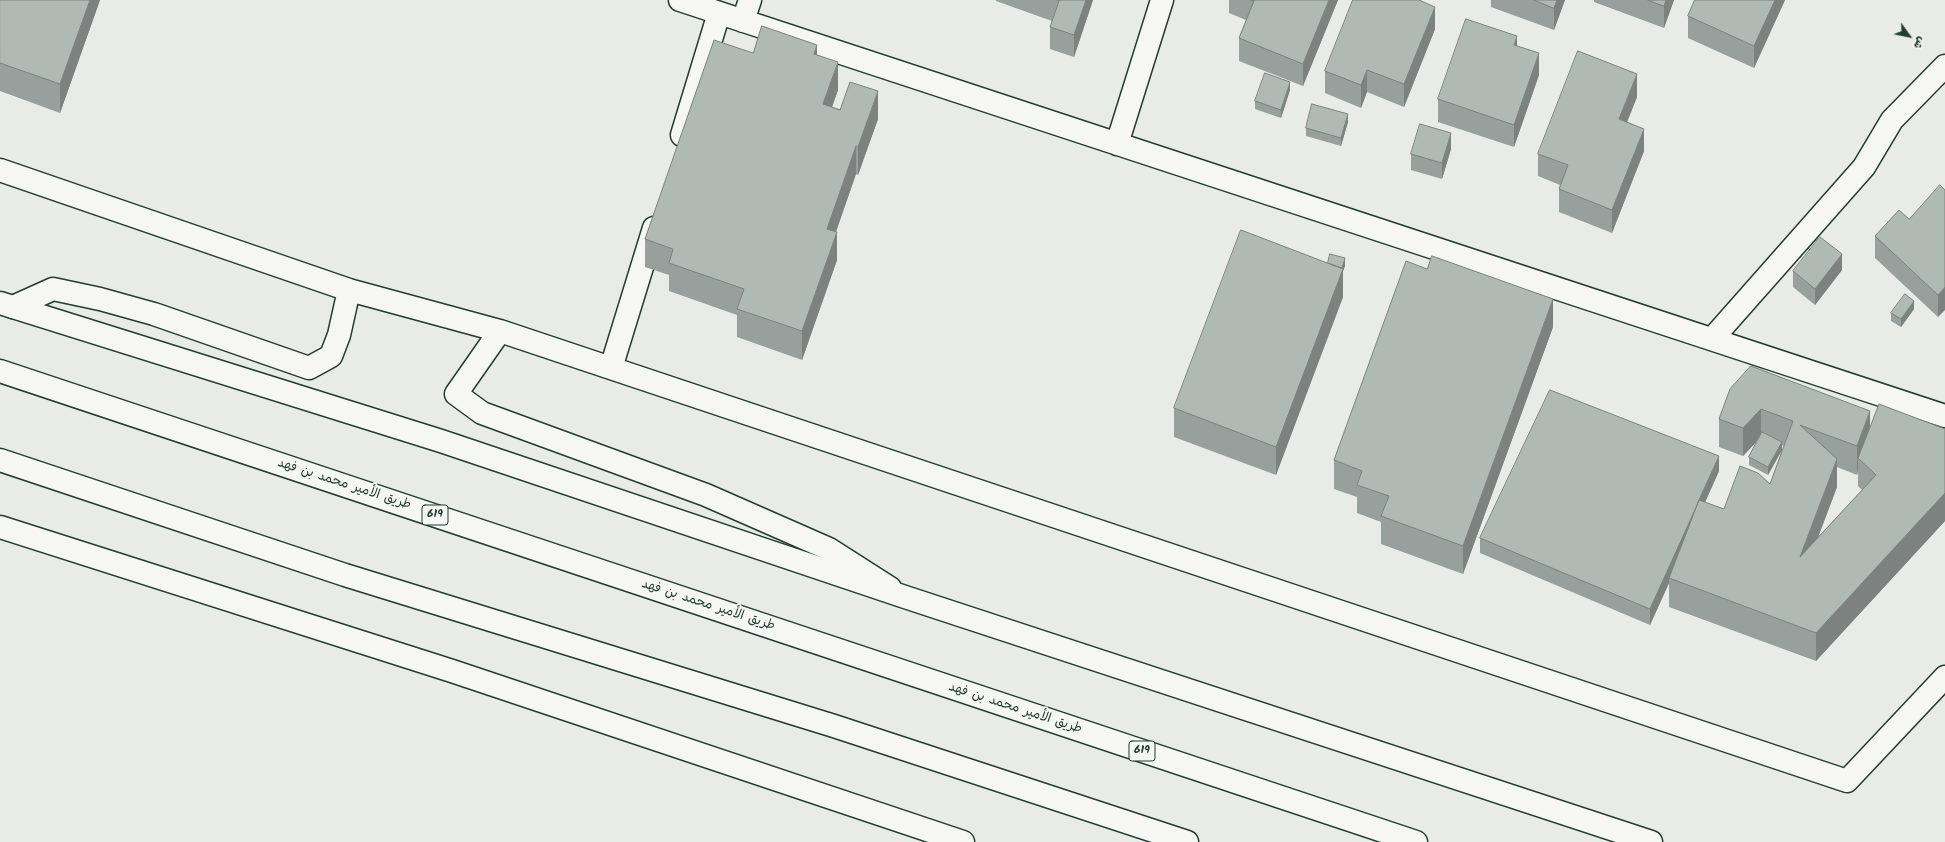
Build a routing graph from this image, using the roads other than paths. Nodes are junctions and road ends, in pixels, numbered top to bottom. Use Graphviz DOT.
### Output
graph roads {
  1 [pos="680,0"];
  2 [pos="750,0"];
  3 [pos="1162,0"];
  4 [pos="719,13"];
  5 [pos="742,20"];
  6 [pos="1945,66"];
  7 [pos="1117,144"];
  8 [pos="675,156"];
  9 [pos="0,170"];
  10 [pos="659,209"];
  11 [pos="349,290"];
  12 [pos="6,305"];
  13 [pos="500,331"];
  14 [pos="1712,339"];
  15 [pos="611,368"];
  16 [pos="0,371"];
  17 [pos="1945,416"];
  18 [pos="0,460"];
  19 [pos="0,527"];
  20 [pos="905,597"];
  21 [pos="1945,677"];
  22 [pos="963,842"];
  23 [pos="1187,842"];
  24 [pos="1416,842"];
  25 [pos="1650,842"];
  1 -- 4 [label="main road"];
  2 -- 5 [label="main road"];
  3 -- 7 [label="main road"];
  4 -- 5 [label="main road"];
  4 -- 8 [label="main road"];
  5 -- 7 [label="main road"];
  6 -- 14 [label="main road"];
  7 -- 14 [label="main road"];
  9 -- 11 [label="main road"];
  10 -- 15 [label="main road"];
  11 -- 12 [label="main road"];
  11 -- 13 [label="main road"];
  12 -- 20 [label="main road"];
  13 -- 15 [label="main road"];
  13 -- 20 [label="main road"];
  14 -- 17 [label="main road"];
  15 -- 21 [label="main road"];
  16 -- 24 [label="main road, طريق الأمير محمد بن فهد / 619"];
  18 -- 23 [label="main road"];
  19 -- 22 [label="main road"];
  20 -- 25 [label="main road"];
}
